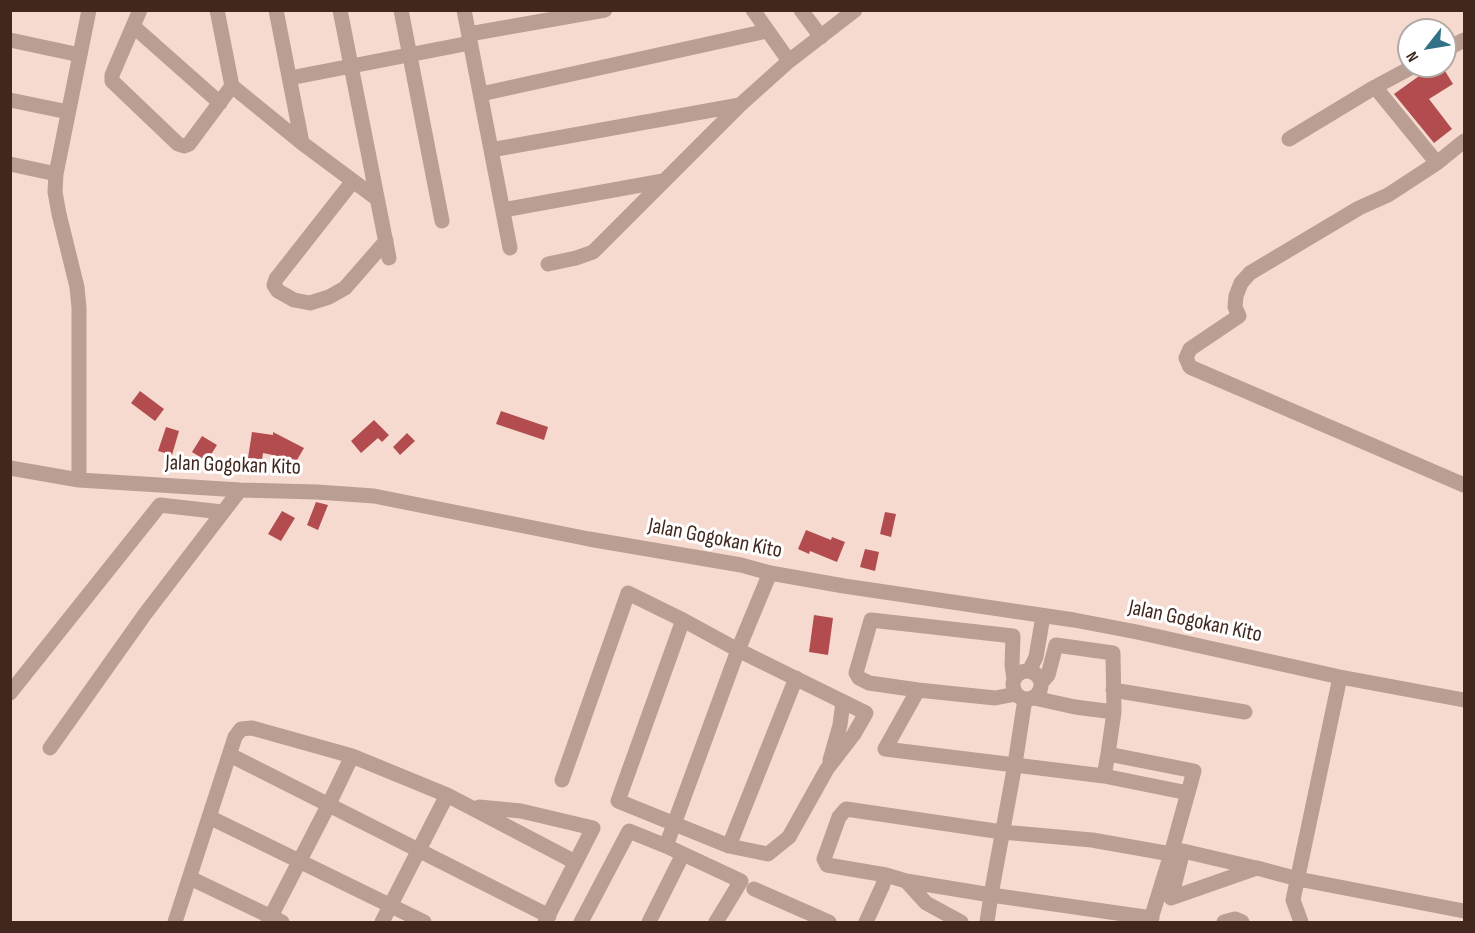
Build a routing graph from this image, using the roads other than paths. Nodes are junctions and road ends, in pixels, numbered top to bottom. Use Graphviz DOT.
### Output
graph roads {
  1 [pos="89,10"];
  2 [pos="140,10"];
  3 [pos="276,10"];
  4 [pos="339,10"];
  5 [pos="401,10"];
  6 [pos="464,10"];
  7 [pos="753,10"];
  8 [pos="801,10"];
  9 [pos="855,10"];
  10 [pos="596,11"];
  11 [pos="215,13"];
  12 [pos="534,17"];
  13 [pos="133,26"];
  14 [pos="767,31"];
  15 [pos="821,37"];
  16 [pos="469,39"];
  17 [pos="10,40"];
  18 [pos="80,55"];
  19 [pos="409,55"];
  20 [pos="789,61"];
  21 [pos="350,66"];
  22 [pos="1397,75"];
  23 [pos="290,78"];
  24 [pos="232,86"];
  25 [pos="1375,87"];
  26 [pos="481,94"];
  27 [pos="10,100"];
  28 [pos="220,103"];
  29 [pos="740,105"];
  30 [pos="68,112"];
  31 [pos="1289,139"];
  32 [pos="1464,141"];
  33 [pos="302,143"];
  34 [pos="492,150"];
  35 [pos="1437,163"];
  36 [pos="10,164"];
  37 [pos="56,174"];
  38 [pos="353,181"];
  39 [pos="663,181"];
  40 [pos="376,198"];
  41 [pos="503,210"];
  42 [pos="442,221"];
  43 [pos="386,241"];
  44 [pos="510,248"];
  45 [pos="389,258"];
  46 [pos="548,264"];
  47 [pos="10,468"];
  48 [pos="79,480"];
  49 [pos="1464,485"];
  50 [pos="240,490"];
  51 [pos="222,512"];
  52 [pos="770,573"];
  53 [pos="1043,615"];
  54 [pos="683,620"];
  55 [pos="738,650"];
  56 [pos="1029,671"];
  57 [pos="1340,677"];
  58 [pos="796,678"];
  59 [pos="1041,683"];
  60 [pos="918,690"];
  61 [pos="1113,690"];
  62 [pos="10,693"];
  63 [pos="1022,693"];
  64 [pos="1464,700"];
  65 [pos="843,702"];
  66 [pos="1114,712"];
  67 [pos="1245,712"];
  68 [pos="50,748"];
  69 [pos="230,754"];
  70 [pos="1108,754"];
  71 [pos="352,756"];
  72 [pos="1015,764"];
  73 [pos="827,769"];
  74 [pos="1104,776"];
  75 [pos="562,780"];
  76 [pos="1188,793"];
  77 [pos="447,795"];
  78 [pos="329,804"];
  79 [pos="471,807"];
  80 [pos="209,818"];
  81 [pos="673,824"];
  82 [pos="1002,832"];
  83 [pos="666,846"];
  84 [pos="729,846"];
  85 [pos="420,850"];
  86 [pos="683,854"];
  87 [pos="1171,854"];
  88 [pos="301,861"];
  89 [pos="575,862"];
  90 [pos="1257,868"];
  91 [pos="886,875"];
  92 [pos="190,878"];
  93 [pos="1298,879"];
  94 [pos="906,881"];
  95 [pos="754,889"];
  96 [pos="991,895"];
  97 [pos="390,905"];
  98 [pos="1464,911"];
  99 [pos="547,919"];
  100 [pos="1151,920"];
  101 [pos="274,921"];
  102 [pos="175,922"];
  103 [pos="382,922"];
  104 [pos="424,922"];
  105 [pos="581,922"];
  106 [pos="649,922"];
  107 [pos="716,922"];
  108 [pos="829,922"];
  109 [pos="866,922"];
  110 [pos="961,922"];
  111 [pos="987,922"];
  112 [pos="1224,922"];
  113 [pos="1242,922"];
  114 [pos="1301,922"];
  1 -- 18 [label="street"];
  2 -- 13 [label="street"];
  3 -- 23 [label="street"];
  4 -- 21 [label="street"];
  5 -- 19 [label="street"];
  6 -- 16 [label="street"];
  7 -- 14 [label="street"];
  8 -- 15 [label="street"];
  9 -- 15 [label="street"];
  10 -- 12 [label="street"];
  11 -- 24 [label="street"];
  12 -- 16 [label="street"];
  13 -- 28 [label="street"];
  13 -- 28 [label="street"];
  14 -- 20 [label="street"];
  14 -- 26 [label="street"];
  15 -- 20 [label="street"];
  16 -- 19 [label="street"];
  16 -- 26 [label="street"];
  17 -- 18 [label="street"];
  18 -- 30 [label="street"];
  19 -- 21 [label="street"];
  19 -- 42 [label="street"];
  20 -- 29 [label="street"];
  21 -- 23 [label="street"];
  21 -- 40 [label="street"];
  22 -- 25 [label="street"];
  23 -- 33 [label="street"];
  24 -- 28 [label="street"];
  24 -- 33 [label="street"];
  25 -- 31 [label="street"];
  25 -- 35 [label="street"];
  26 -- 34 [label="street"];
  27 -- 30 [label="street"];
  29 -- 34 [label="street"];
  29 -- 39 [label="street"];
  30 -- 37 [label="street"];
  32 -- 35 [label="street"];
  33 -- 38 [label="street"];
  34 -- 41 [label="street"];
  35 -- 49 [label="street"];
  36 -- 37 [label="street"];
  37 -- 48 [label="street"];
  38 -- 40 [label="street"];
  38 -- 43 [label="street"];
  39 -- 41 [label="street"];
  39 -- 46 [label="street"];
  40 -- 43 [label="street"];
  41 -- 44 [label="street"];
  43 -- 45 [label="street"];
  47 -- 48 [label="street, Jalan Gogokan Kito"];
  48 -- 50 [label="street, Jalan Gogokan Kito"];
  50 -- 51 [label="street"];
  50 -- 52 [label="street, Jalan Gogokan Kito"];
  51 -- 62 [label="street"];
  51 -- 68 [label="street"];
  52 -- 53 [label="street, Jalan Gogokan Kito"];
  52 -- 55 [label="street"];
  53 -- 56 [label="street"];
  53 -- 57 [label="street, Jalan Gogokan Kito"];
  54 -- 55 [label="street"];
  54 -- 75 [label="street"];
  54 -- 81 [label="street"];
  55 -- 58 [label="street"];
  55 -- 81 [label="street"];
  56 -- 59 [label="street"];
  56 -- 63 [label="street"];
  57 -- 64 [label="street, Jalan Gogokan Kito"];
  57 -- 93 [label="street"];
  58 -- 65 [label="street"];
  58 -- 84 [label="street"];
  59 -- 61 [label="street"];
  59 -- 63 [label="street"];
  60 -- 63 [label="street"];
  60 -- 63 [label="street"];
  60 -- 72 [label="street"];
  61 -- 66 [label="street"];
  61 -- 67 [label="street"];
  63 -- 66 [label="street"];
  63 -- 72 [label="street"];
  65 -- 73 [label="street"];
  65 -- 73 [label="street"];
  66 -- 70 [label="street"];
  69 -- 71 [label="street"];
  69 -- 78 [label="street"];
  69 -- 80 [label="street"];
  70 -- 74 [label="street"];
  70 -- 76 [label="street"];
  71 -- 77 [label="street"];
  71 -- 78 [label="street"];
  72 -- 74 [label="street"];
  72 -- 82 [label="street"];
  73 -- 84 [label="street"];
  74 -- 76 [label="street"];
  76 -- 87 [label="street"];
  77 -- 79 [label="street"];
  77 -- 85 [label="street"];
  78 -- 85 [label="street"];
  78 -- 88 [label="street"];
  79 -- 89 [label="street"];
  79 -- 89 [label="street"];
  80 -- 88 [label="street"];
  80 -- 92 [label="street"];
  81 -- 83 [label="street"];
  81 -- 84 [label="street"];
  82 -- 87 [label="street"];
  82 -- 91 [label="street"];
  82 -- 96 [label="street"];
  83 -- 86 [label="street"];
  83 -- 105 [label="street"];
  85 -- 97 [label="street"];
  85 -- 99 [label="street"];
  86 -- 106 [label="street"];
  86 -- 107 [label="street"];
  87 -- 100 [label="street"];
  88 -- 97 [label="street"];
  88 -- 101 [label="street"];
  89 -- 99 [label="street"];
  90 -- 90 [label="street"];
  90 -- 93 [label="street"];
  91 -- 94 [label="street"];
  91 -- 109 [label="street"];
  92 -- 101 [label="street"];
  92 -- 102 [label="street"];
  93 -- 98 [label="street"];
  93 -- 114 [label="street"];
  94 -- 96 [label="street"];
  94 -- 110 [label="street"];
  95 -- 108 [label="street"];
  96 -- 100 [label="street"];
  96 -- 111 [label="street"];
  97 -- 103 [label="street"];
  97 -- 104 [label="street"];
  112 -- 113 [label="street"];
}
